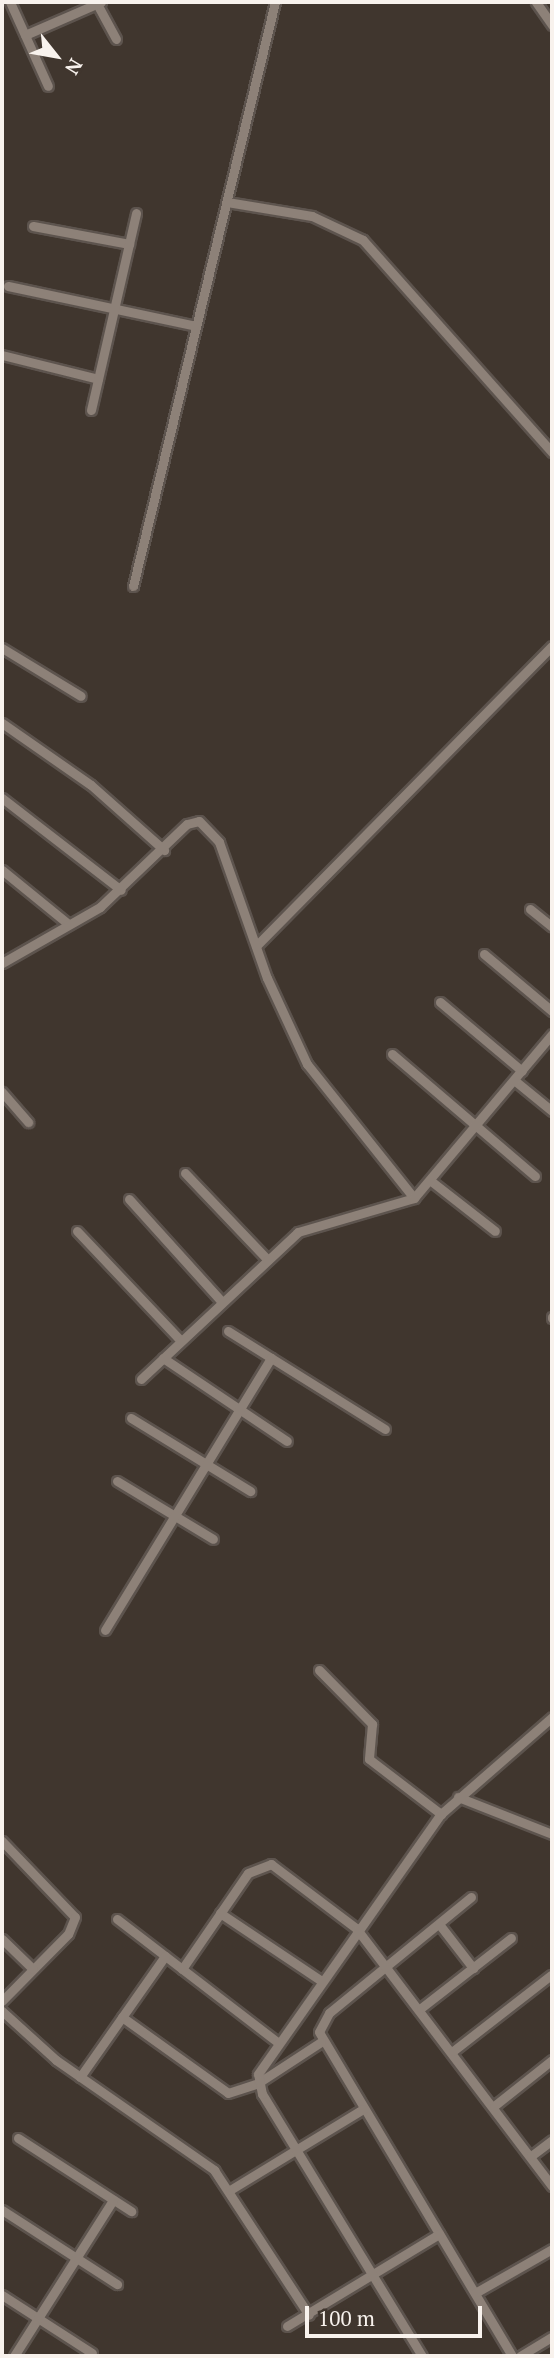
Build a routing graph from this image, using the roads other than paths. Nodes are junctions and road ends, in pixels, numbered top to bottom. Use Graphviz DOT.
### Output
graph roads {
  1 [pos="10,2"];
  2 [pos="98,2"];
  3 [pos="275,2"];
  4 [pos="536,2"];
  5 [pos="552,24"];
  6 [pos="25,35"];
  7 [pos="116,39"];
  8 [pos="48,86"];
  9 [pos="227,202"];
  10 [pos="136,213"];
  11 [pos="33,226"];
  12 [pos="129,244"];
  13 [pos="8,286"];
  14 [pos="115,309"];
  15 [pos="197,326"];
  16 [pos="2,355"];
  17 [pos="98,379"];
  18 [pos="91,410"];
  19 [pos="552,452"];
  20 [pos="134,586"];
  21 [pos="552,646"];
  22 [pos="2,649"];
  23 [pos="81,696"];
  24 [pos="2,723"];
  25 [pos="2,798"];
  26 [pos="164,849"];
  27 [pos="2,870"];
  28 [pos="121,890"];
  29 [pos="530,909"];
  30 [pos="67,923"];
  31 [pos="552,927"];
  32 [pos="256,946"];
  33 [pos="484,954"];
  34 [pos="2,963"];
  35 [pos="440,1002"];
  36 [pos="552,1011"];
  37 [pos="552,1036"];
  38 [pos="392,1054"];
  39 [pos="522,1071"];
  40 [pos="514,1080"];
  41 [pos="2,1092"];
  42 [pos="552,1111"];
  43 [pos="28,1122"];
  44 [pos="476,1127"];
  45 [pos="185,1173"];
  46 [pos="535,1176"];
  47 [pos="431,1181"];
  48 [pos="414,1198"];
  49 [pos="129,1199"];
  50 [pos="77,1231"];
  51 [pos="495,1231"];
  52 [pos="267,1259"];
  53 [pos="222,1302"];
  54 [pos="228,1331"];
  55 [pos="181,1341"];
  56 [pos="163,1358"];
  57 [pos="271,1358"];
  58 [pos="141,1379"];
  59 [pos="239,1411"];
  60 [pos="131,1418"];
  61 [pos="385,1429"];
  62 [pos="287,1441"];
  63 [pos="206,1464"];
  64 [pos="117,1480"];
  65 [pos="250,1492"];
  66 [pos="174,1516"];
  67 [pos="213,1539"];
  68 [pos="105,1630"];
  69 [pos="319,1670"];
  70 [pos="552,1717"];
  71 [pos="458,1797"];
  72 [pos="441,1814"];
  73 [pos="552,1834"];
  74 [pos="2,1840"];
  75 [pos="471,1897"];
  76 [pos="220,1913"];
  77 [pos="117,1919"];
  78 [pos="439,1924"];
  79 [pos="356,1928"];
  80 [pos="511,1938"];
  81 [pos="2,1939"];
  82 [pos="165,1955"];
  83 [pos="387,1967"];
  84 [pos="473,1968"];
  85 [pos="33,1969"];
  86 [pos="182,1969"];
  87 [pos="551,1975"];
  88 [pos="320,1980"];
  89 [pos="2,2001"];
  90 [pos="421,2008"];
  91 [pos="2,2011"];
  92 [pos="122,2017"];
  93 [pos="276,2041"];
  94 [pos="321,2042"];
  95 [pos="453,2051"];
  96 [pos="552,2060"];
  97 [pos="80,2077"];
  98 [pos="258,2083"];
  99 [pos="494,2106"];
  100 [pos="363,2109"];
  101 [pos="18,2138"];
  102 [pos="552,2140"];
  103 [pos="297,2150"];
  104 [pos="531,2156"];
  105 [pos="552,2186"];
  106 [pos="230,2190"];
  107 [pos="113,2200"];
  108 [pos="2,2210"];
  109 [pos="131,2211"];
  110 [pos="439,2234"];
  111 [pos="552,2249"];
  112 [pos="76,2258"];
  113 [pos="373,2275"];
  114 [pos="117,2284"];
  115 [pos="475,2293"];
  116 [pos="2,2295"];
  117 [pos="309,2315"];
  118 [pos="38,2319"];
  119 [pos="287,2326"];
  120 [pos="552,2337"];
  121 [pos="92,2353"];
  122 [pos="14,2356"];
  123 [pos="422,2356"];
  124 [pos="512,2356"];
  125 [pos="520,2356"];
  1 -- 6 [label="street"];
  2 -- 6 [label="street"];
  2 -- 7 [label="street"];
  3 -- 9 [label="street"];
  4 -- 5 [label="street"];
  6 -- 8 [label="street"];
  9 -- 15 [label="street"];
  9 -- 19 [label="street"];
  10 -- 12 [label="street"];
  11 -- 12 [label="street"];
  12 -- 14 [label="street"];
  13 -- 14 [label="street"];
  14 -- 15 [label="street"];
  14 -- 17 [label="street"];
  15 -- 20 [label="street"];
  16 -- 17 [label="street"];
  17 -- 18 [label="street"];
  21 -- 32 [label="street"];
  22 -- 23 [label="street"];
  24 -- 26 [label="street"];
  25 -- 28 [label="street"];
  26 -- 28 [label="street"];
  26 -- 32 [label="street"];
  27 -- 30 [label="street"];
  28 -- 30 [label="street"];
  29 -- 31 [label="street"];
  30 -- 34 [label="street"];
  32 -- 48 [label="street"];
  33 -- 36 [label="street"];
  35 -- 39 [label="street"];
  37 -- 39 [label="street"];
  38 -- 44 [label="street"];
  39 -- 40 [label="street"];
  40 -- 42 [label="street"];
  40 -- 44 [label="street"];
  41 -- 43 [label="street"];
  44 -- 46 [label="street"];
  44 -- 47 [label="street"];
  45 -- 52 [label="street"];
  47 -- 48 [label="street"];
  47 -- 51 [label="street"];
  48 -- 52 [label="street"];
  49 -- 53 [label="street"];
  50 -- 55 [label="street"];
  52 -- 53 [label="street"];
  53 -- 55 [label="street"];
  54 -- 57 [label="street"];
  55 -- 56 [label="street"];
  56 -- 58 [label="street"];
  56 -- 59 [label="street"];
  57 -- 59 [label="street"];
  57 -- 61 [label="street"];
  59 -- 62 [label="street"];
  59 -- 63 [label="street"];
  60 -- 63 [label="street"];
  63 -- 65 [label="street"];
  63 -- 66 [label="street"];
  64 -- 66 [label="street"];
  66 -- 67 [label="street"];
  66 -- 68 [label="street"];
  69 -- 72 [label="street"];
  70 -- 71 [label="street"];
  71 -- 72 [label="street"];
  71 -- 73 [label="street"];
  72 -- 79 [label="street"];
  74 -- 85 [label="street"];
  75 -- 78 [label="street"];
  76 -- 79 [label="street"];
  76 -- 86 [label="street"];
  76 -- 88 [label="street"];
  77 -- 82 [label="street"];
  78 -- 83 [label="street"];
  78 -- 84 [label="street"];
  79 -- 83 [label="street"];
  79 -- 88 [label="street"];
  80 -- 84 [label="street"];
  81 -- 85 [label="street"];
  82 -- 86 [label="street"];
  82 -- 92 [label="street"];
  83 -- 90 [label="street"];
  83 -- 94 [label="street"];
  84 -- 90 [label="street"];
  85 -- 89 [label="street"];
  86 -- 93 [label="street"];
  87 -- 95 [label="street"];
  88 -- 93 [label="street"];
  90 -- 95 [label="street"];
  91 -- 97 [label="street"];
  92 -- 97 [label="street"];
  92 -- 98 [label="street"];
  93 -- 98 [label="street"];
  94 -- 98 [label="street"];
  94 -- 100 [label="street"];
  95 -- 99 [label="street"];
  96 -- 99 [label="street"];
  97 -- 106 [label="street"];
  98 -- 103 [label="street"];
  99 -- 104 [label="street"];
  100 -- 103 [label="street"];
  100 -- 110 [label="street"];
  101 -- 107 [label="street"];
  102 -- 104 [label="street"];
  103 -- 106 [label="street"];
  103 -- 113 [label="street"];
  104 -- 105 [label="street"];
  106 -- 117 [label="street"];
  107 -- 109 [label="street"];
  107 -- 112 [label="street"];
  108 -- 112 [label="street"];
  110 -- 113 [label="street"];
  110 -- 115 [label="street"];
  111 -- 115 [label="street"];
  112 -- 114 [label="street"];
  112 -- 118 [label="street"];
  113 -- 117 [label="street"];
  113 -- 123 [label="street"];
  115 -- 124 [label="street"];
  116 -- 118 [label="street"];
  117 -- 119 [label="street"];
  118 -- 121 [label="street"];
  118 -- 122 [label="street"];
  120 -- 125 [label="street"];
}
